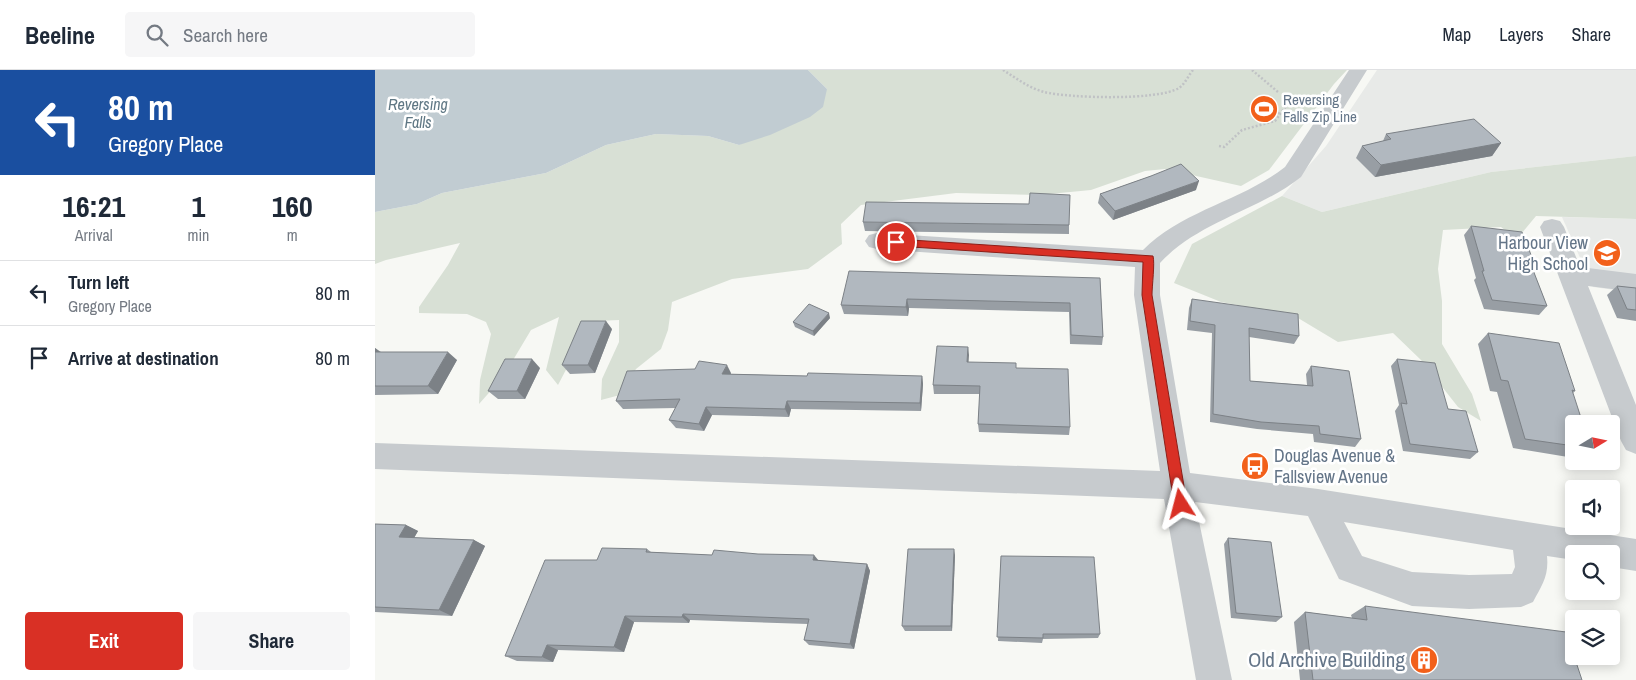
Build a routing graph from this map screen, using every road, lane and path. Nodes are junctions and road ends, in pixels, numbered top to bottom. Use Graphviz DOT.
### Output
graph roads {
  1 [pos="1003,70"];
  2 [pos="1193,70"];
  3 [pos="1252,70"];
  4 [pos="1358,70"];
  5 [pos="1278,92"];
  6 [pos="1293,97"];
  7 [pos="1270,110"];
  8 [pos="1281,114"];
  9 [pos="1219,146"];
  10 [pos="1552,227"];
  11 [pos="877,241"];
  12 [pos="1149,259"];
  13 [pos="1571,276"];
  14 [pos="1636,283"];
  15 [pos="1636,442"];
  16 [pos="375,456"];
  17 [pos="1178,486"];
  18 [pos="1318,503"];
  19 [pos="1528,537"];
  20 [pos="1636,555"];
  21 [pos="1214,680"];
  1 -- 2 [label="path"];
  3 -- 5 [label="path"];
  4 -- 12 [label="street"];
  6 -- 8 [label="path"];
  7 -- 8 [label="path"];
  8 -- 9 [label="path"];
  10 -- 13 [label="street"];
  11 -- 12 [label="street"];
  12 -- 17 [label="street"];
  13 -- 14 [label="street"];
  13 -- 15 [label="street"];
  16 -- 17 [label="street"];
  17 -- 18 [label="street"];
  17 -- 21 [label="street"];
  18 -- 19 [label="street"];
  18 -- 19 [label="street"];
  19 -- 20 [label="street"];
}
